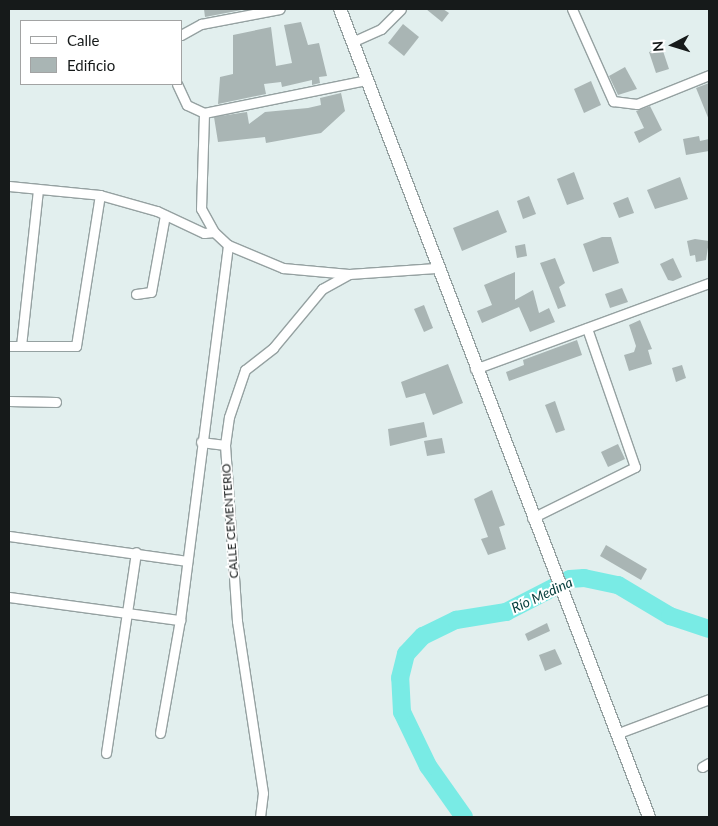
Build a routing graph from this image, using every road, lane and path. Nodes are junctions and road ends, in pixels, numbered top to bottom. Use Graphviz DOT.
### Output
graph roads {
  1 [pos="280,9"];
  2 [pos="340,9"];
  3 [pos="401,9"];
  4 [pos="572,9"];
  5 [pos="182,34"];
  6 [pos="352,42"];
  7 [pos="709,75"];
  8 [pos="366,80"];
  9 [pos="177,85"];
  10 [pos="204,114"];
  11 [pos="9,186"];
  12 [pos="38,189"];
  13 [pos="100,195"];
  14 [pos="165,215"];
  15 [pos="214,232"];
  16 [pos="228,245"];
  17 [pos="436,268"];
  18 [pos="349,274"];
  19 [pos="709,283"];
  20 [pos="136,294"];
  21 [pos="587,328"];
  22 [pos="9,346"];
  23 [pos="22,346"];
  24 [pos="475,369"];
  25 [pos="9,401"];
  26 [pos="56,402"];
  27 [pos="201,442"];
  28 [pos="225,445"];
  29 [pos="532,518"];
  30 [pos="9,536"];
  31 [pos="136,552"];
  32 [pos="187,561"];
  33 [pos="9,597"];
  34 [pos="128,612"];
  35 [pos="180,620"];
  36 [pos="709,699"];
  37 [pos="160,734"];
  38 [pos="616,734"];
  39 [pos="106,753"];
  40 [pos="260,817"];
  41 [pos="650,817"];
  1 -- 5 [label="street"];
  2 -- 6 [label="main road"];
  3 -- 6 [label="street"];
  4 -- 7 [label="street"];
  6 -- 8 [label="main road"];
  8 -- 10 [label="street"];
  8 -- 17 [label="main road"];
  9 -- 10 [label="street"];
  10 -- 15 [label="street"];
  11 -- 12 [label="street"];
  12 -- 13 [label="street"];
  12 -- 23 [label="street"];
  13 -- 14 [label="street"];
  13 -- 23 [label="street"];
  14 -- 15 [label="street"];
  14 -- 20 [label="street"];
  15 -- 16 [label="street"];
  16 -- 18 [label="street"];
  16 -- 27 [label="street"];
  17 -- 18 [label="street"];
  17 -- 24 [label="main road"];
  18 -- 28 [label="street, CALLE CEMENTERIO"];
  19 -- 21 [label="street"];
  21 -- 24 [label="street"];
  21 -- 29 [label="street"];
  22 -- 23 [label="street"];
  24 -- 29 [label="main road"];
  25 -- 26 [label="street"];
  27 -- 28 [label="street"];
  27 -- 32 [label="street"];
  28 -- 40 [label="street, CALLE CEMENTERIO"];
  29 -- 38 [label="main road"];
  30 -- 31 [label="street"];
  31 -- 32 [label="street"];
  31 -- 34 [label="street"];
  32 -- 35 [label="street"];
  33 -- 34 [label="street"];
  34 -- 35 [label="street"];
  34 -- 39 [label="street"];
  35 -- 37 [label="street"];
  36 -- 38 [label="street"];
  38 -- 41 [label="main road"];
}
